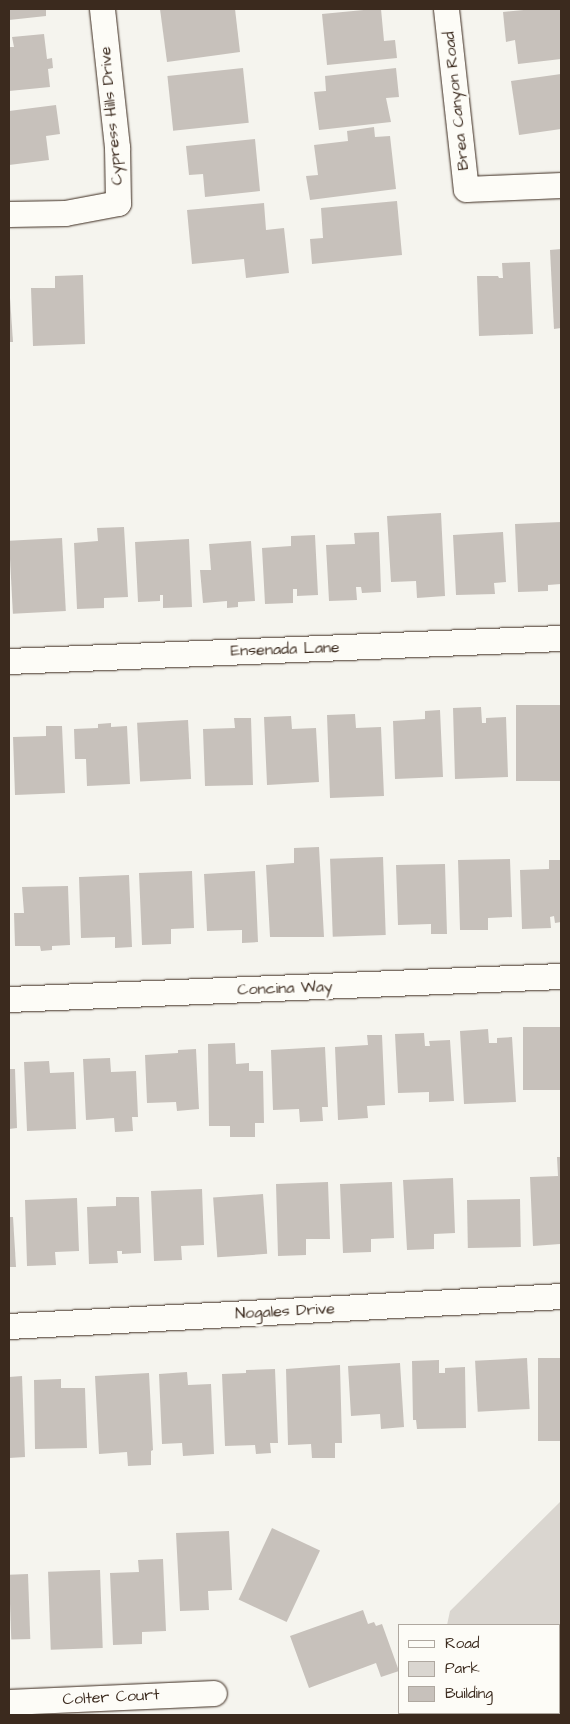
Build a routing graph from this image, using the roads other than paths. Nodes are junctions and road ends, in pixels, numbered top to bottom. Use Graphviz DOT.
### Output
graph roads {
  1 [pos="102,9"];
  2 [pos="446,9"];
  3 [pos="561,185"];
  4 [pos="9,214"];
  5 [pos="561,638"];
  6 [pos="9,661"];
  7 [pos="561,976"];
  8 [pos="9,999"];
  9 [pos="561,1296"];
  10 [pos="9,1326"];
  11 [pos="214,1693"];
  12 [pos="9,1702"];
  1 -- 4 [label="street, Cypress Hills Drive"];
  2 -- 3 [label="street, Brea Canyon Road"];
  5 -- 6 [label="street, Ensenada Lane"];
  7 -- 8 [label="street, Concina Way"];
  9 -- 10 [label="street, Nogales Drive"];
  11 -- 12 [label="street, Colter Court"];
}
